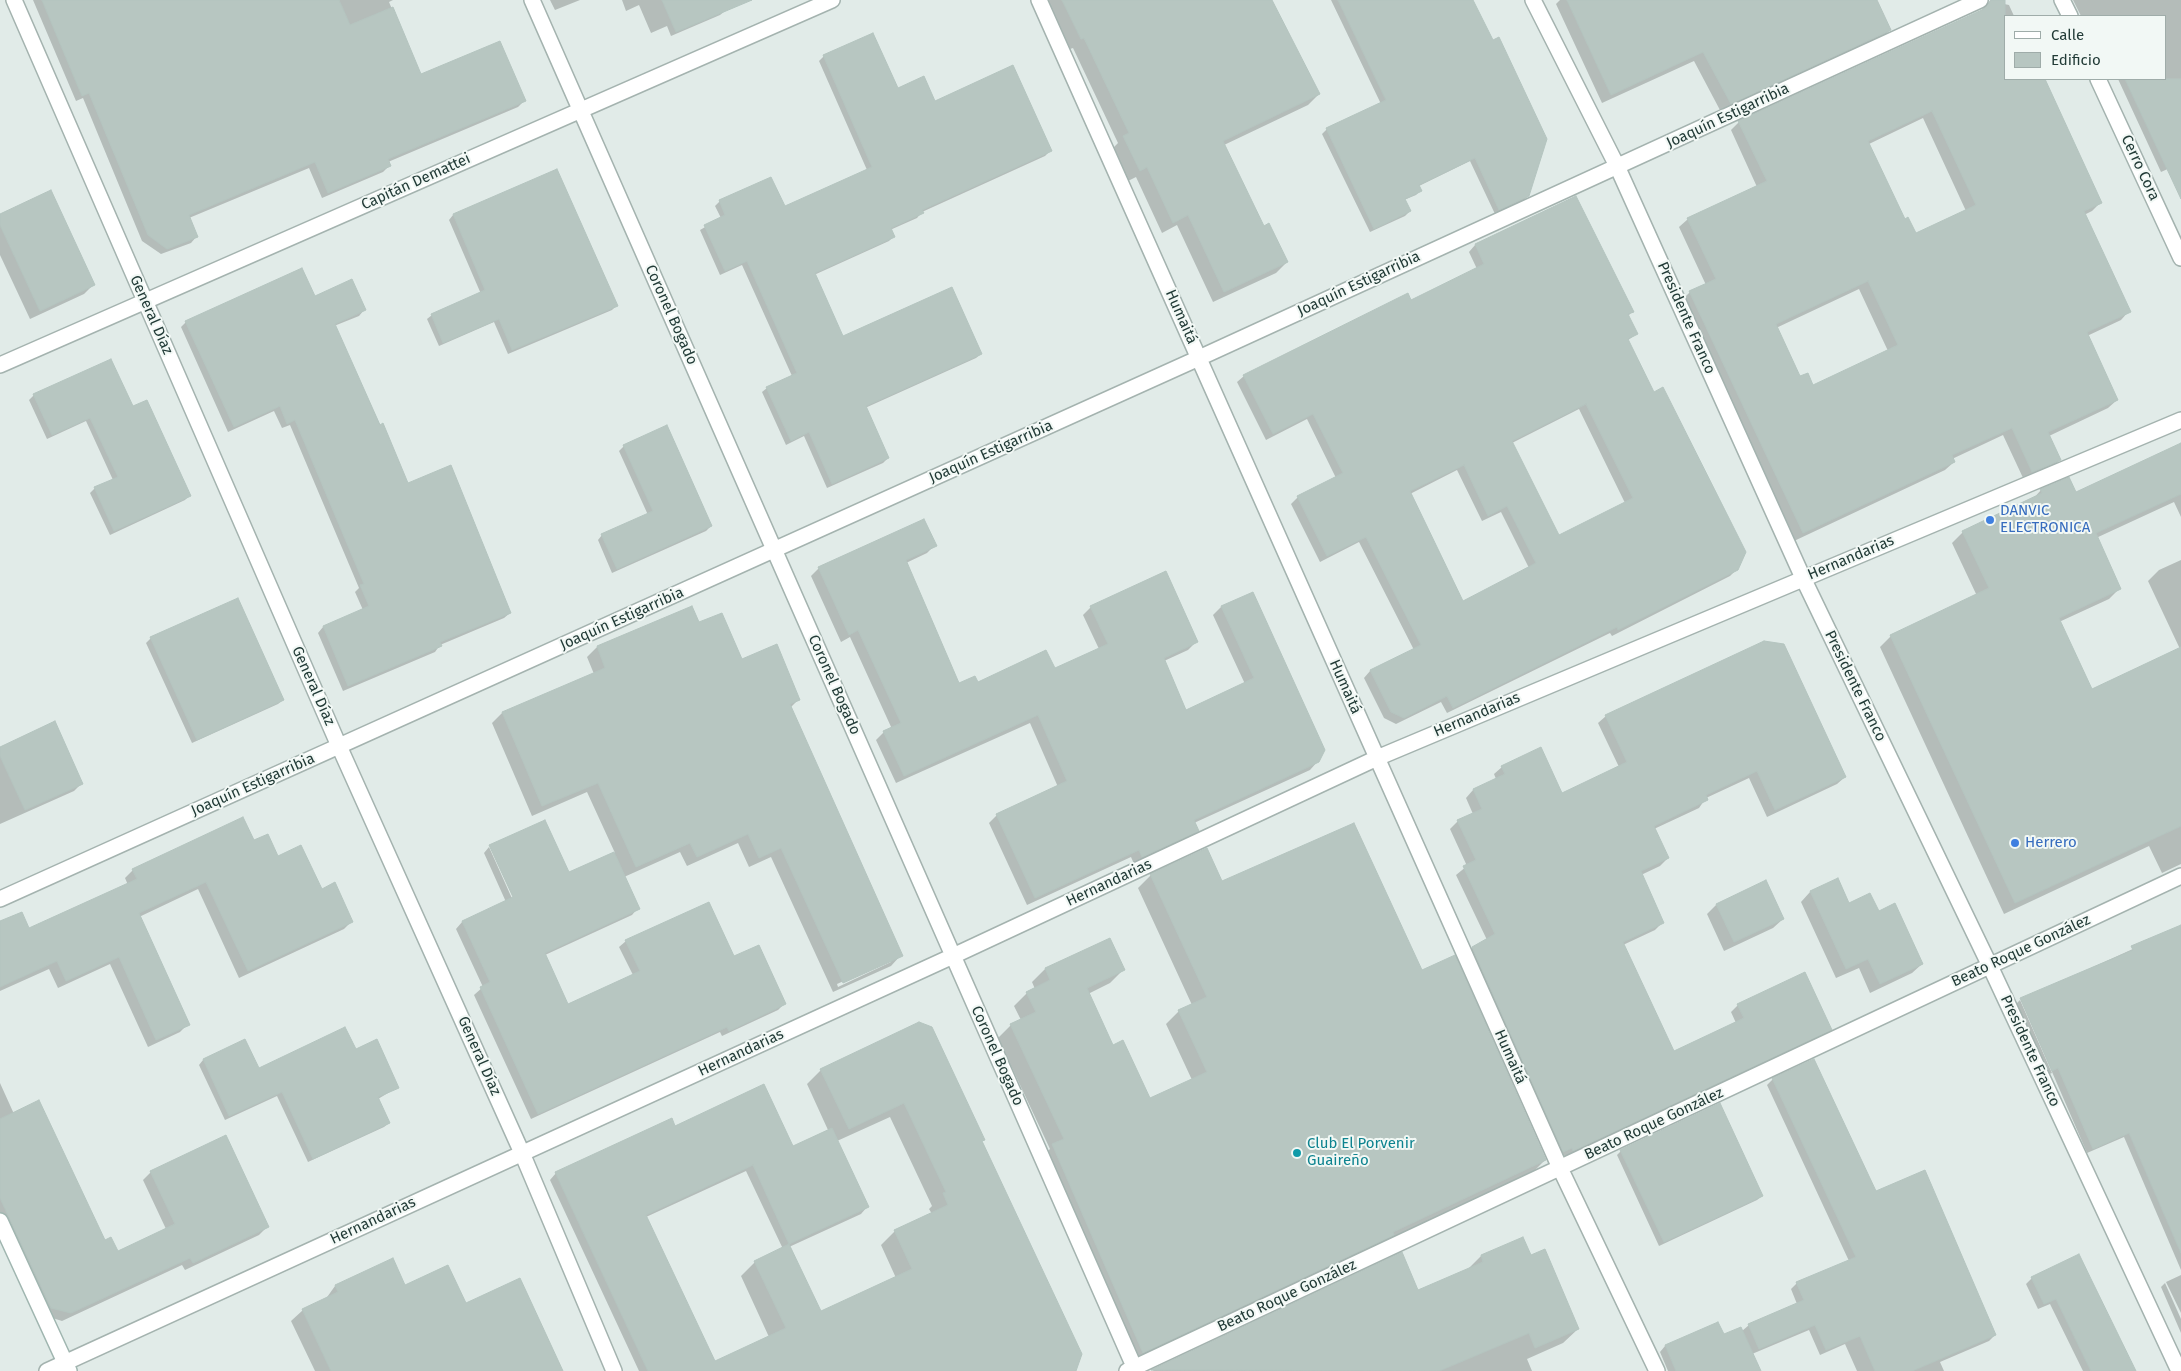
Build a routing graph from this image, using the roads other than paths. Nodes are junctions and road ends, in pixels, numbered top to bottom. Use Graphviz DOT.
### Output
graph roads {
  1 [pos="14,0"];
  2 [pos="532,0"];
  3 [pos="832,0"];
  4 [pos="1040,0"];
  5 [pos="1533,0"];
  6 [pos="1980,0"];
  7 [pos="2062,0"];
  8 [pos="2070,15"];
  9 [pos="2098,80"];
  10 [pos="581,110"];
  11 [pos="1617,166"];
  12 [pos="2181,258"];
  13 [pos="145,301"];
  14 [pos="1199,358"];
  15 [pos="0,365"];
  16 [pos="2181,420"];
  17 [pos="774,550"];
  18 [pos="1803,578"];
  19 [pos="339,746"];
  20 [pos="1377,758"];
  21 [pos="2181,876"];
  22 [pos="0,900"];
  23 [pos="953,956"];
  24 [pos="1990,966"];
  25 [pos="522,1153"];
  26 [pos="1560,1168"];
  27 [pos="0,1221"];
  28 [pos="67,1367"];
  29 [pos="1132,1370"];
  30 [pos="47,1371"];
  31 [pos="614,1371"];
  32 [pos="1657,1371"];
  33 [pos="2179,1371"];
  1 -- 13 [label="street, General Díaz"];
  2 -- 10 [label="street, Coronel Bogado"];
  3 -- 10 [label="street, Capitán Demattei"];
  4 -- 14 [label="street, Humaitá"];
  5 -- 11 [label="street, Presidente Franco"];
  6 -- 11 [label="street, Joaquín Estigarribia"];
  7 -- 8 [label="street"];
  9 -- 12 [label="street, Cerro Cora"];
  10 -- 13 [label="street, Capitán Demattei"];
  10 -- 17 [label="street, Coronel Bogado"];
  11 -- 14 [label="street, Joaquín Estigarribia"];
  11 -- 18 [label="street, Presidente Franco"];
  13 -- 15 [label="street, Capitán Demattei"];
  13 -- 19 [label="street, General Díaz"];
  14 -- 17 [label="street, Joaquín Estigarribia"];
  14 -- 20 [label="street, Humaitá"];
  16 -- 18 [label="street, Hernandarias"];
  17 -- 19 [label="street, Joaquín Estigarribia"];
  17 -- 23 [label="street, Coronel Bogado"];
  18 -- 20 [label="street, Hernandarias"];
  18 -- 24 [label="street, Presidente Franco"];
  19 -- 22 [label="street, Joaquín Estigarribia"];
  19 -- 25 [label="street, General Díaz"];
  20 -- 23 [label="street, Hernandarias"];
  20 -- 26 [label="street, Humaitá"];
  21 -- 24 [label="street, Beato Roque González"];
  23 -- 25 [label="street, Hernandarias"];
  23 -- 29 [label="street, Coronel Bogado"];
  24 -- 26 [label="street, Beato Roque González"];
  24 -- 33 [label="street, Presidente Franco"];
  25 -- 28 [label="street, Hernandarias"];
  25 -- 31 [label="street, General Díaz"];
  26 -- 29 [label="street, Beato Roque González"];
  26 -- 32 [label="street, Humaitá"];
  27 -- 28 [label="street"];
  28 -- 30 [label="street, Hernandarias"];
}
